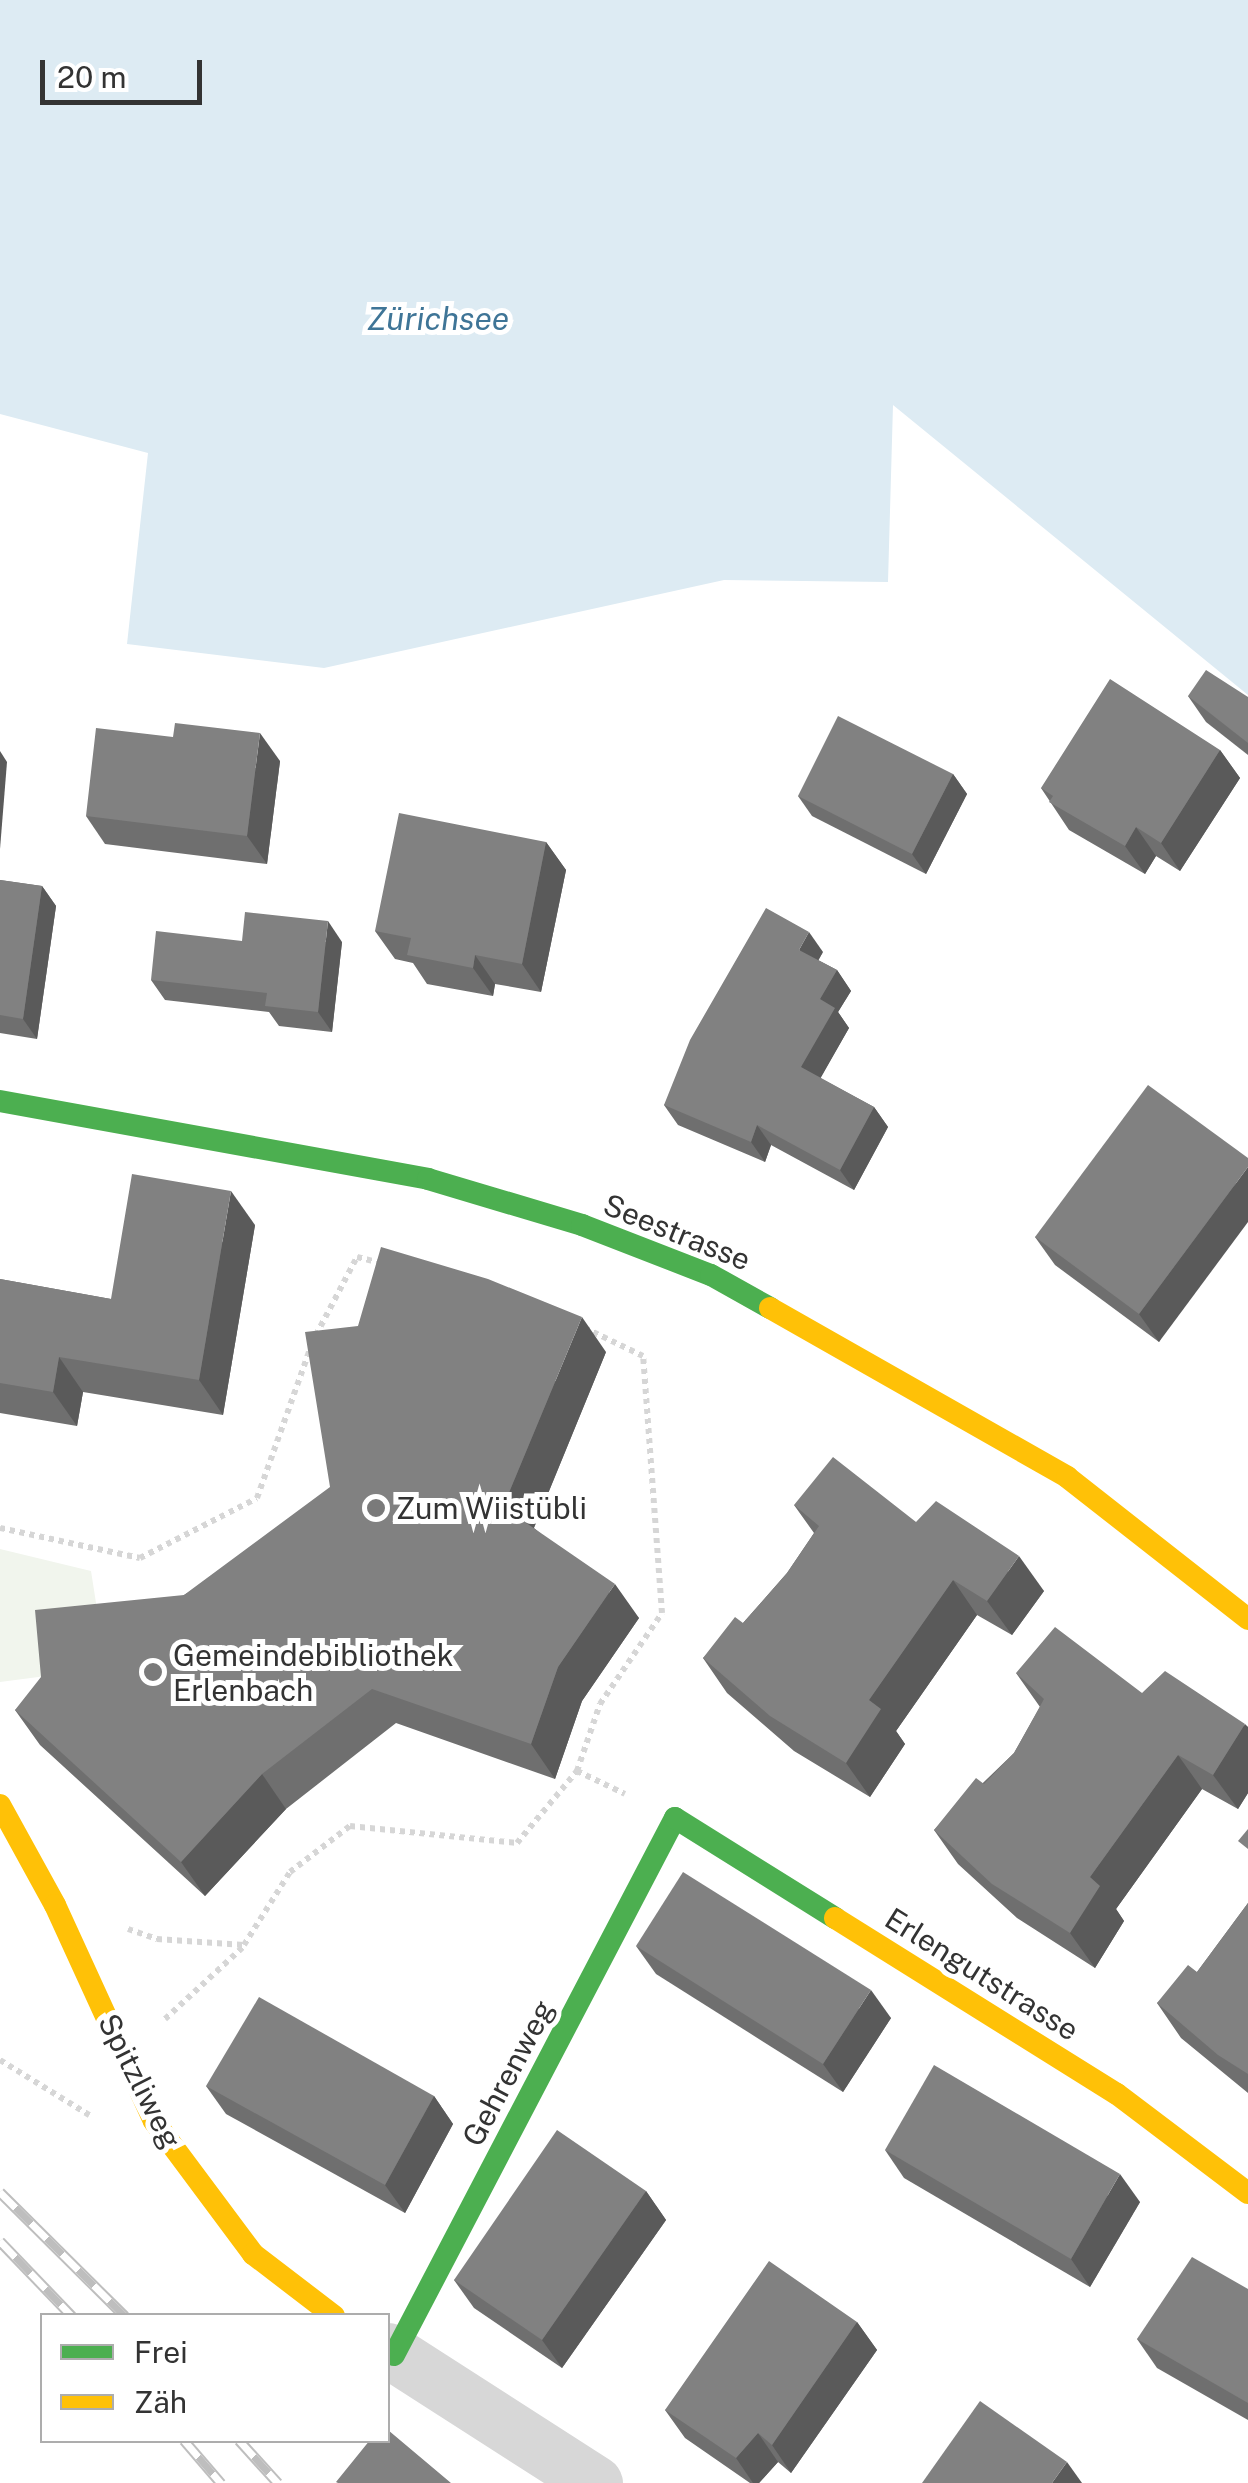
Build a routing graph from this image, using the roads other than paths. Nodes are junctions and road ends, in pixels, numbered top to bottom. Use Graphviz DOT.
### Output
graph roads {
  1 [pos="0,1101"];
  2 [pos="1248,1619"];
  3 [pos="0,1806"];
  4 [pos="675,1818"];
  5 [pos="1248,2193"];
  6 [pos="330,2313"];
  7 [pos="391,2352"];
  8 [pos="595,2483"];
  1 -- 2 [label="street, Seestrasse"];
  3 -- 6 [label="street, Spitzliweg"];
  4 -- 5 [label="street, Erlengutstrasse"];
  4 -- 7 [label="street, Gehrenweg"];
  7 -- 8 [label="street"];
}
